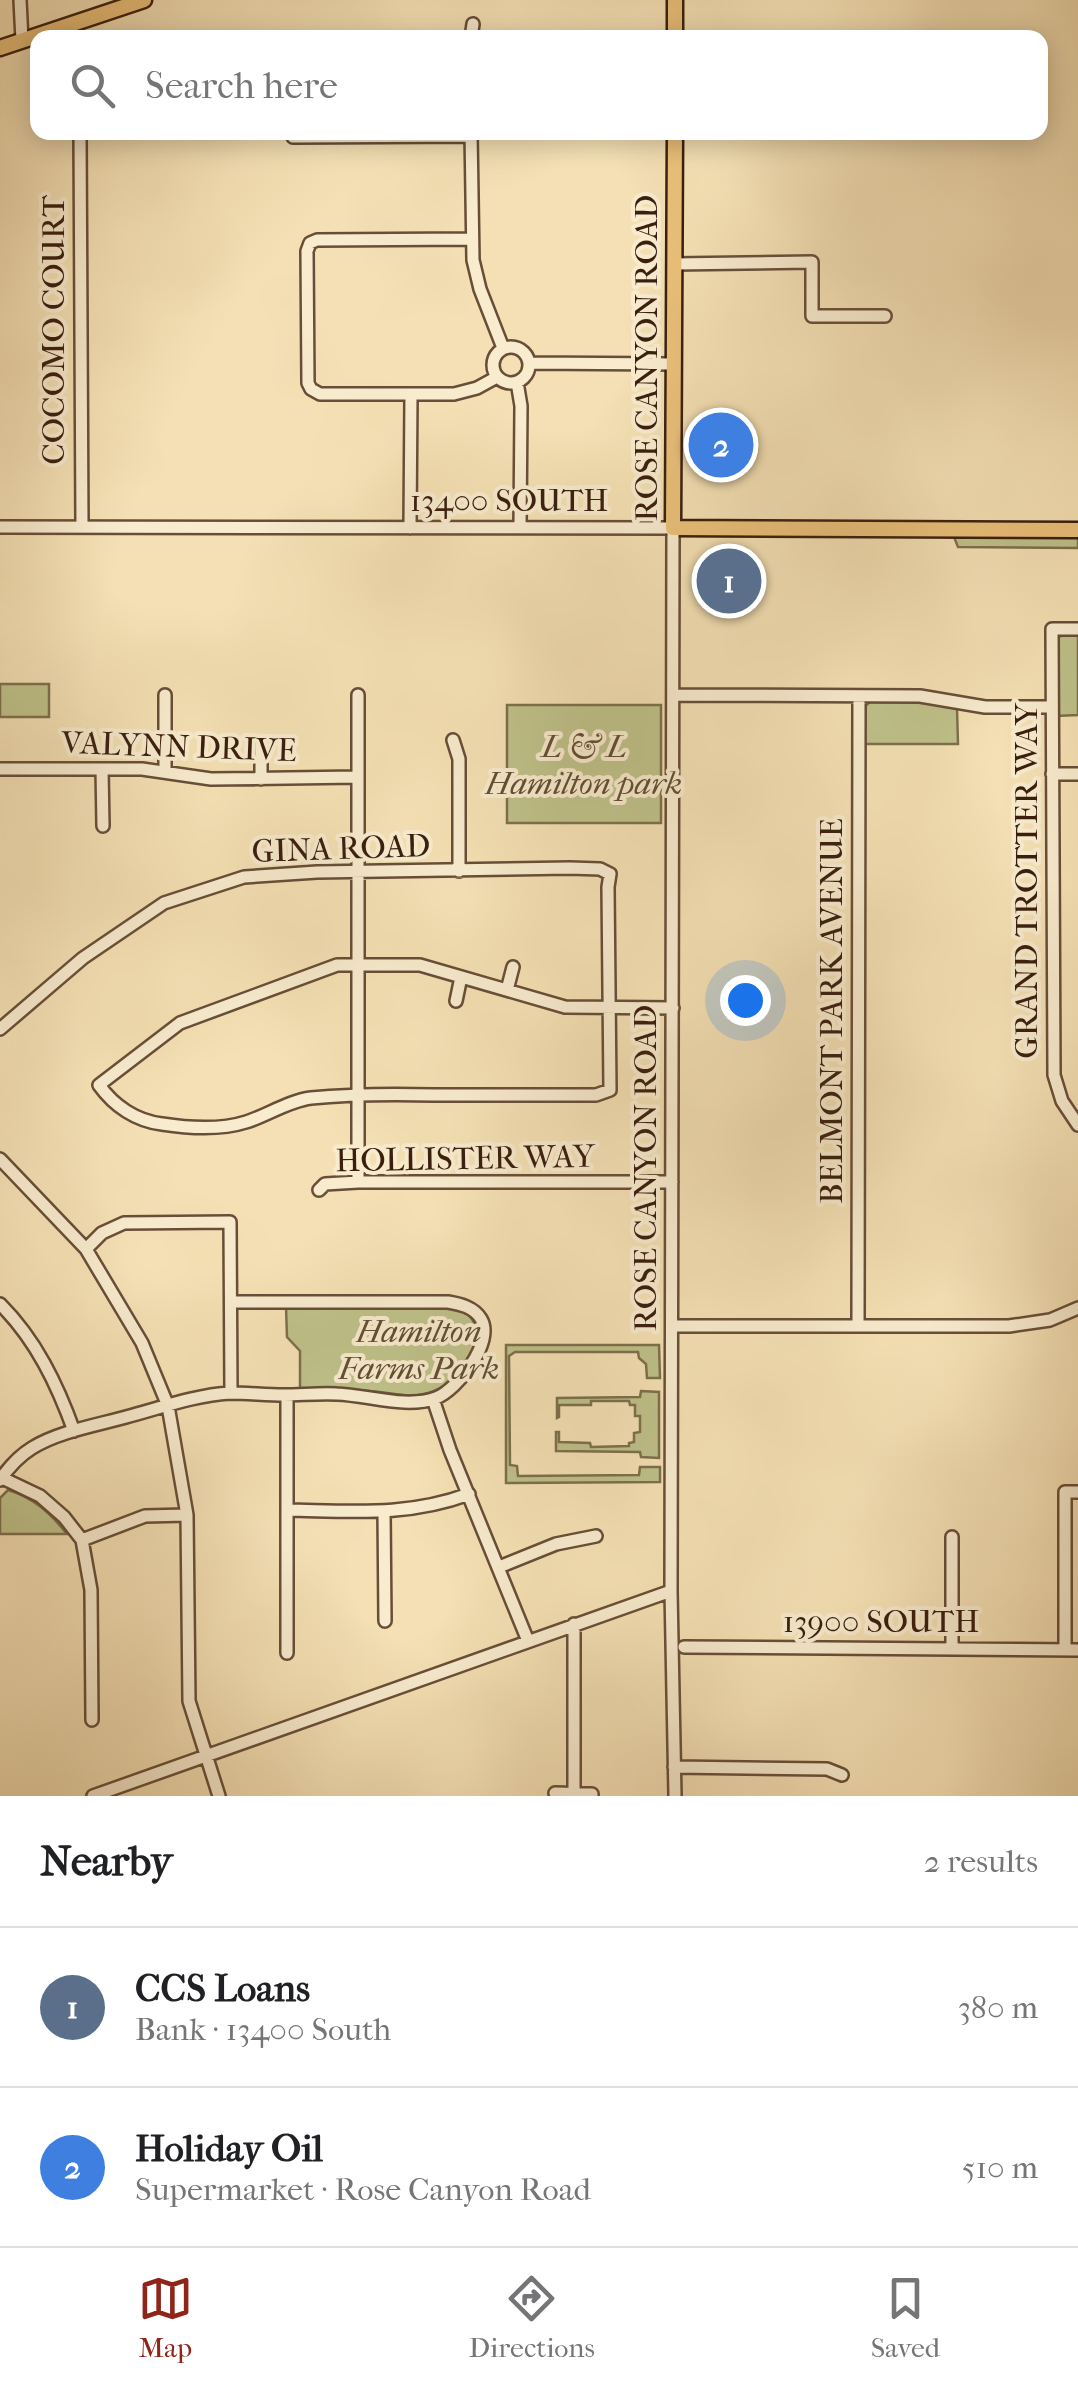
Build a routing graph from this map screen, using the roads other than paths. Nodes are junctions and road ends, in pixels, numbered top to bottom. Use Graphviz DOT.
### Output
graph roads {
  1 [pos="20,0"];
  2 [pos="144,0"];
  3 [pos="675,0"];
  4 [pos="52,30"];
  5 [pos="675,30"];
  6 [pos="30,37"];
  7 [pos="22,40"];
  8 [pos="0,48"];
  9 [pos="80,140"];
  10 [pos="471,140"];
  11 [pos="675,140"];
  12 [pos="472,239"];
  13 [pos="674,264"];
  14 [pos="885,316"];
  15 [pos="503,348"];
  16 [pos="529,363"];
  17 [pos="673,364"];
  18 [pos="497,376"];
  19 [pos="517,382"];
  20 [pos="411,394"];
  21 [pos="0,527"];
  22 [pos="82,527"];
  23 [pos="410,528"];
  24 [pos="520,528"];
  25 [pos="673,528"];
  26 [pos="1078,530"];
  27 [pos="1078,630"];
  28 [pos="165,695"];
  29 [pos="358,695"];
  30 [pos="673,696"];
  31 [pos="859,696"];
  32 [pos="1052,707"];
  33 [pos="453,740"];
  34 [pos="261,745"];
  35 [pos="102,769"];
  36 [pos="0,770"];
  37 [pos="165,772"];
  38 [pos="1052,774"];
  39 [pos="1078,774"];
  40 [pos="261,778"];
  41 [pos="357,778"];
  42 [pos="103,826"];
  43 [pos="459,871"];
  44 [pos="357,872"];
  45 [pos="357,964"];
  46 [pos="514,967"];
  47 [pos="461,977"];
  48 [pos="508,990"];
  49 [pos="456,1000"];
  50 [pos="608,1008"];
  51 [pos="673,1008"];
  52 [pos="3,1019"];
  53 [pos="358,1094"];
  54 [pos="1078,1125"];
  55 [pos="0,1160"];
  56 [pos="358,1182"];
  57 [pos="672,1182"];
  58 [pos="320,1190"];
  59 [pos="86,1249"];
  60 [pos="230,1302"];
  61 [pos="0,1304"];
  62 [pos="1078,1308"];
  63 [pos="673,1326"];
  64 [pos="858,1326"];
  65 [pos="231,1393"];
  66 [pos="287,1395"];
  67 [pos="433,1399"];
  68 [pos="168,1406"];
  69 [pos="74,1431"];
  70 [pos="0,1478"];
  71 [pos="1078,1492"];
  72 [pos="469,1494"];
  73 [pos="287,1510"];
  74 [pos="384,1511"];
  75 [pos="187,1514"];
  76 [pos="596,1536"];
  77 [pos="952,1536"];
  78 [pos="82,1540"];
  79 [pos="499,1567"];
  80 [pos="671,1591"];
  81 [pos="385,1621"];
  82 [pos="574,1624"];
  83 [pos="528,1641"];
  84 [pos="684,1647"];
  85 [pos="952,1649"];
  86 [pos="1072,1650"];
  87 [pos="287,1653"];
  88 [pos="92,1720"];
  89 [pos="206,1755"];
  90 [pos="674,1767"];
  91 [pos="842,1775"];
  92 [pos="574,1792"];
  93 [pos="555,1793"];
  94 [pos="592,1794"];
  95 [pos="94,1796"];
  96 [pos="219,1796"];
  97 [pos="674,1796"];
  1 -- 7 [label="street"];
  2 -- 4 [label="main road"];
  3 -- 5 [label="main road"];
  6 -- 7 [label="main road"];
  7 -- 8 [label="main road"];
  9 -- 22 [label="street, COCOMO COURT"];
  10 -- 12 [label="street"];
  11 -- 13 [label="main road, ROSE CANYON ROAD"];
  12 -- 15 [label="street"];
  12 -- 20 [label="street"];
  13 -- 14 [label="street"];
  13 -- 17 [label="main road, ROSE CANYON ROAD"];
  15 -- 16 [label="street"];
  15 -- 18 [label="street"];
  16 -- 17 [label="street"];
  16 -- 19 [label="street"];
  17 -- 25 [label="main road, ROSE CANYON ROAD"];
  18 -- 19 [label="street"];
  18 -- 20 [label="street"];
  19 -- 24 [label="street"];
  20 -- 23 [label="street"];
  21 -- 22 [label="street, 13400 SOUTH"];
  22 -- 23 [label="street, 13400 SOUTH"];
  23 -- 24 [label="street, 13400 SOUTH"];
  24 -- 25 [label="street, 13400 SOUTH"];
  25 -- 26 [label="main road, 13400 SOUTH"];
  25 -- 30 [label="street, ROSE CANYON ROAD"];
  27 -- 32 [label="street, GRAND TROTTER WAY"];
  28 -- 37 [label="street"];
  29 -- 41 [label="street"];
  30 -- 31 [label="street"];
  30 -- 51 [label="street, ROSE CANYON ROAD"];
  31 -- 32 [label="street"];
  31 -- 64 [label="street, BELMONT PARK AVENUE"];
  32 -- 38 [label="street, GRAND TROTTER WAY"];
  33 -- 43 [label="street"];
  34 -- 40 [label="street"];
  35 -- 36 [label="street, VALYNN DRIVE"];
  35 -- 37 [label="street, VALYNN DRIVE"];
  35 -- 42 [label="street"];
  37 -- 40 [label="street, VALYNN DRIVE"];
  38 -- 39 [label="street"];
  38 -- 54 [label="street, GRAND TROTTER WAY"];
  40 -- 41 [label="street, VALYNN DRIVE"];
  41 -- 44 [label="street"];
  43 -- 44 [label="street, GINA ROAD"];
  43 -- 50 [label="street, GINA ROAD"];
  44 -- 45 [label="street"];
  44 -- 52 [label="street, GINA ROAD"];
  45 -- 47 [label="street"];
  45 -- 53 [label="street"];
  45 -- 53 [label="street"];
  46 -- 48 [label="street"];
  47 -- 48 [label="street"];
  47 -- 49 [label="street"];
  48 -- 50 [label="street"];
  50 -- 51 [label="street"];
  50 -- 53 [label="street"];
  51 -- 57 [label="street, ROSE CANYON ROAD"];
  53 -- 56 [label="street"];
  55 -- 59 [label="street"];
  56 -- 57 [label="street, HOLLISTER WAY"];
  56 -- 58 [label="street, HOLLISTER WAY"];
  57 -- 63 [label="street, ROSE CANYON ROAD"];
  59 -- 60 [label="street"];
  59 -- 68 [label="street"];
  60 -- 65 [label="street"];
  60 -- 67 [label="street"];
  61 -- 69 [label="street"];
  62 -- 64 [label="street"];
  63 -- 64 [label="street"];
  63 -- 80 [label="street, ROSE CANYON ROAD"];
  65 -- 66 [label="street"];
  65 -- 68 [label="street"];
  66 -- 67 [label="street"];
  66 -- 73 [label="street"];
  67 -- 72 [label="street"];
  68 -- 69 [label="street"];
  68 -- 75 [label="street"];
  69 -- 70 [label="street"];
  70 -- 78 [label="street"];
  71 -- 86 [label="street"];
  72 -- 74 [label="street"];
  72 -- 79 [label="street"];
  73 -- 74 [label="street"];
  73 -- 87 [label="street"];
  74 -- 81 [label="street"];
  75 -- 78 [label="street"];
  75 -- 89 [label="street"];
  76 -- 79 [label="street"];
  77 -- 85 [label="street"];
  78 -- 88 [label="street"];
  79 -- 83 [label="street"];
  80 -- 82 [label="street"];
  80 -- 90 [label="street, ROSE CANYON ROAD"];
  82 -- 83 [label="street"];
  82 -- 92 [label="street"];
  83 -- 89 [label="street"];
  84 -- 85 [label="street, 13900 SOUTH"];
  85 -- 86 [label="street, 13900 SOUTH"];
  89 -- 95 [label="street"];
  89 -- 96 [label="street"];
  90 -- 91 [label="street"];
  90 -- 97 [label="street, ROSE CANYON ROAD"];
  92 -- 93 [label="street"];
  92 -- 94 [label="street"];
}
